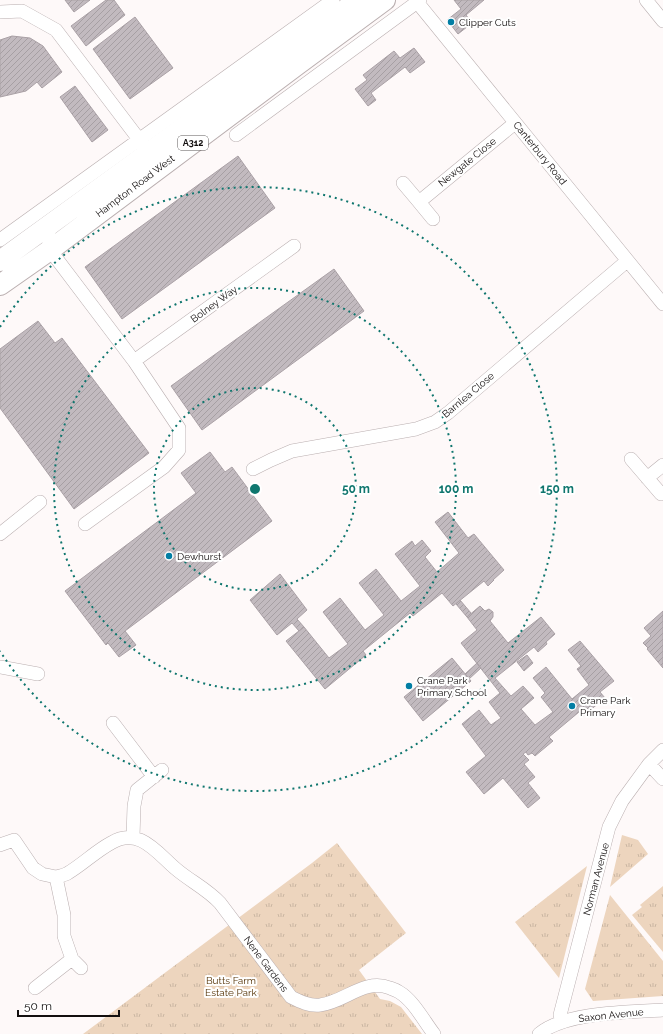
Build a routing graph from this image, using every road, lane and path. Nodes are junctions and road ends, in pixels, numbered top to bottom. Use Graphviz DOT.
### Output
graph roads {
  1 [pos="333,0"];
  2 [pos="358,0"];
  3 [pos="386,0"];
  4 [pos="646,0"];
  5 [pos="418,1"];
  6 [pos="0,12"];
  7 [pos="398,16"];
  8 [pos="663,21"];
  9 [pos="515,123"];
  10 [pos="236,135"];
  11 [pos="150,153"];
  12 [pos="403,183"];
  13 [pos="419,202"];
  14 [pos="433,219"];
  15 [pos="51,223"];
  16 [pos="0,240"];
  17 [pos="294,246"];
  18 [pos="50,250"];
  19 [pos="627,260"];
  20 [pos="0,261"];
  21 [pos="0,285"];
  22 [pos="663,304"];
  23 [pos="134,361"];
  24 [pos="631,459"];
  25 [pos="663,465"];
  26 [pos="253,469"];
  27 [pos="647,478"];
  28 [pos="662,494"];
  29 [pos="40,502"];
  30 [pos="85,524"];
  31 [pos="0,534"];
  32 [pos="0,667"];
  33 [pos="38,674"];
  34 [pos="113,723"];
  35 [pos="663,750"];
  36 [pos="649,764"];
  37 [pos="663,779"];
  38 [pos="133,838"];
  39 [pos="0,844"];
  40 [pos="56,877"];
  41 [pos="35,988"];
  42 [pos="663,1010"];
  43 [pos="563,1021"];
  44 [pos="434,1034"];
  45 [pos="538,1034"];
  1 -- 11 [label="street, Hampton Road West"];
  2 -- 11 [label="main road, Hampton Road West / A312"];
  3 -- 7 [label="street"];
  3 -- 11 [label="main road, Hampton Road West / A312"];
  4 -- 8 [label="street"];
  5 -- 7 [label="street"];
  5 -- 9 [label="street, Canterbury Road"];
  6 -- 11 [label="street"];
  7 -- 10 [label="street"];
  9 -- 13 [label="street, Newgate Close"];
  9 -- 19 [label="street, Canterbury Road"];
  11 -- 15 [label="main road, Hampton Road West / A312"];
  11 -- 16 [label="street, Hampton Road West"];
  11 -- 18 [label="main road, Hampton Road West / A312"];
  12 -- 13 [label="street"];
  13 -- 14 [label="street"];
  15 -- 18 [label="street"];
  15 -- 20 [label="main road, Hampton Road West / A312"];
  17 -- 23 [label="street, Bolney Way"];
  18 -- 21 [label="main road, Hampton Road West / A312"];
  18 -- 23 [label="street"];
  19 -- 22 [label="street, Canterbury Road"];
  19 -- 26 [label="street, Barnlea Close"];
  23 -- 30 [label="street"];
  24 -- 27 [label="street"];
  25 -- 27 [label="street"];
  27 -- 28 [label="street"];
  29 -- 31 [label="street"];
  32 -- 33 [label="street"];
  34 -- 38 [label="street"];
  35 -- 36 [label="street, Norman Avenue"];
  36 -- 37 [label="street"];
  36 -- 43 [label="street, Norman Avenue"];
  38 -- 40 [label="street"];
  38 -- 44 [label="street, Nene Gardens"];
  39 -- 40 [label="street"];
  40 -- 41 [label="street"];
  42 -- 43 [label="street, Saxon Avenue"];
  43 -- 45 [label="street, Saxon Avenue"];
}
